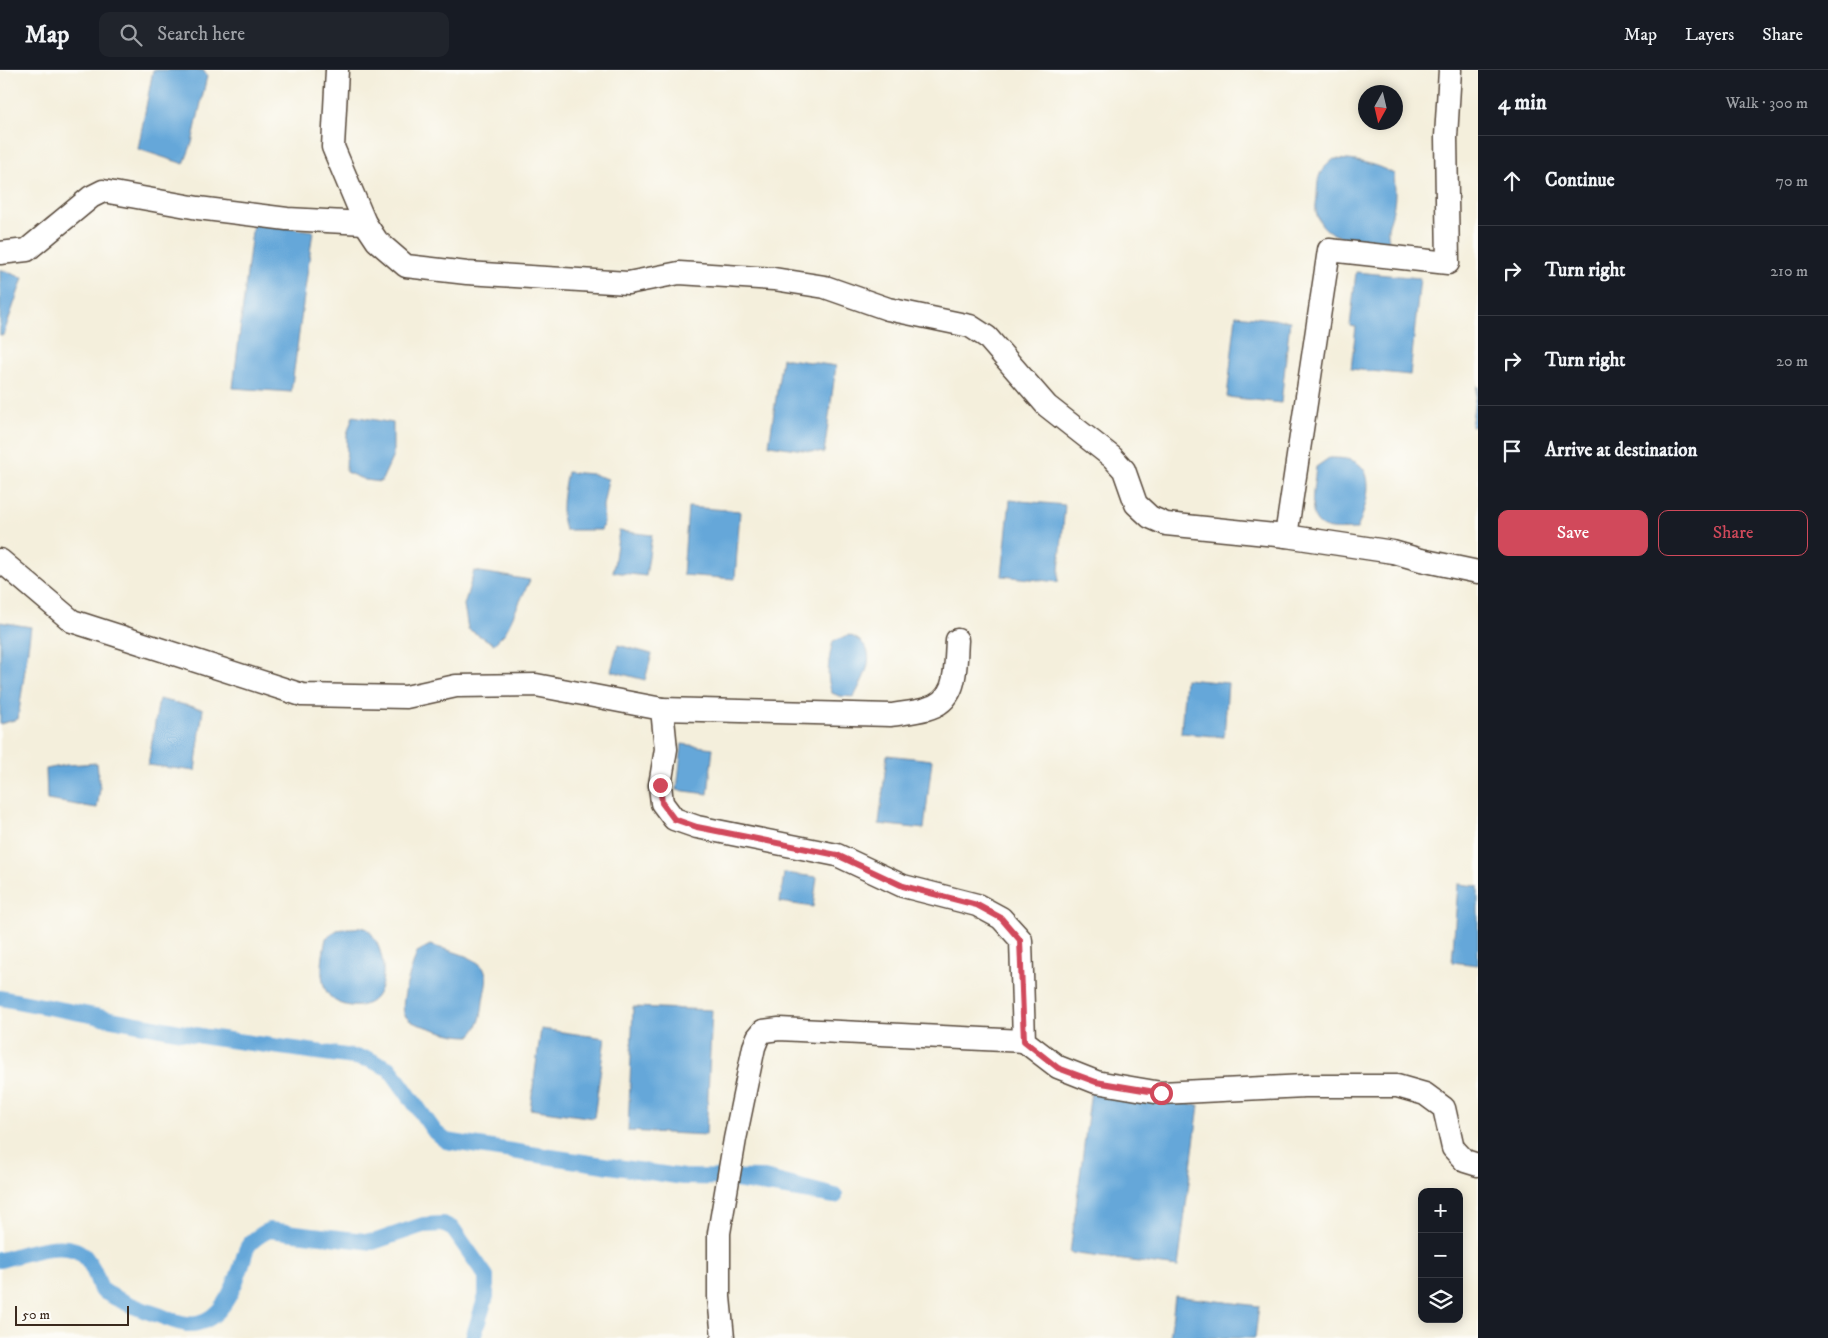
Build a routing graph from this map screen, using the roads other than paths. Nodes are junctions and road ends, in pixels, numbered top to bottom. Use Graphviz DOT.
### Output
graph roads {
  1 [pos="338,70"];
  2 [pos="1450,70"];
  3 [pos="365,223"];
  4 [pos="0,253"];
  5 [pos="1286,536"];
  6 [pos="0,560"];
  7 [pos="1478,572"];
  8 [pos="957,640"];
  9 [pos="662,709"];
  10 [pos="1024,1041"];
  11 [pos="1478,1165"];
  12 [pos="723,1338"];
  1 -- 3 [label="street"];
  2 -- 5 [label="street"];
  3 -- 4 [label="street"];
  3 -- 5 [label="street"];
  5 -- 7 [label="street"];
  6 -- 9 [label="street"];
  8 -- 9 [label="street"];
  9 -- 10 [label="street"];
  10 -- 11 [label="street"];
  10 -- 12 [label="street"];
}
